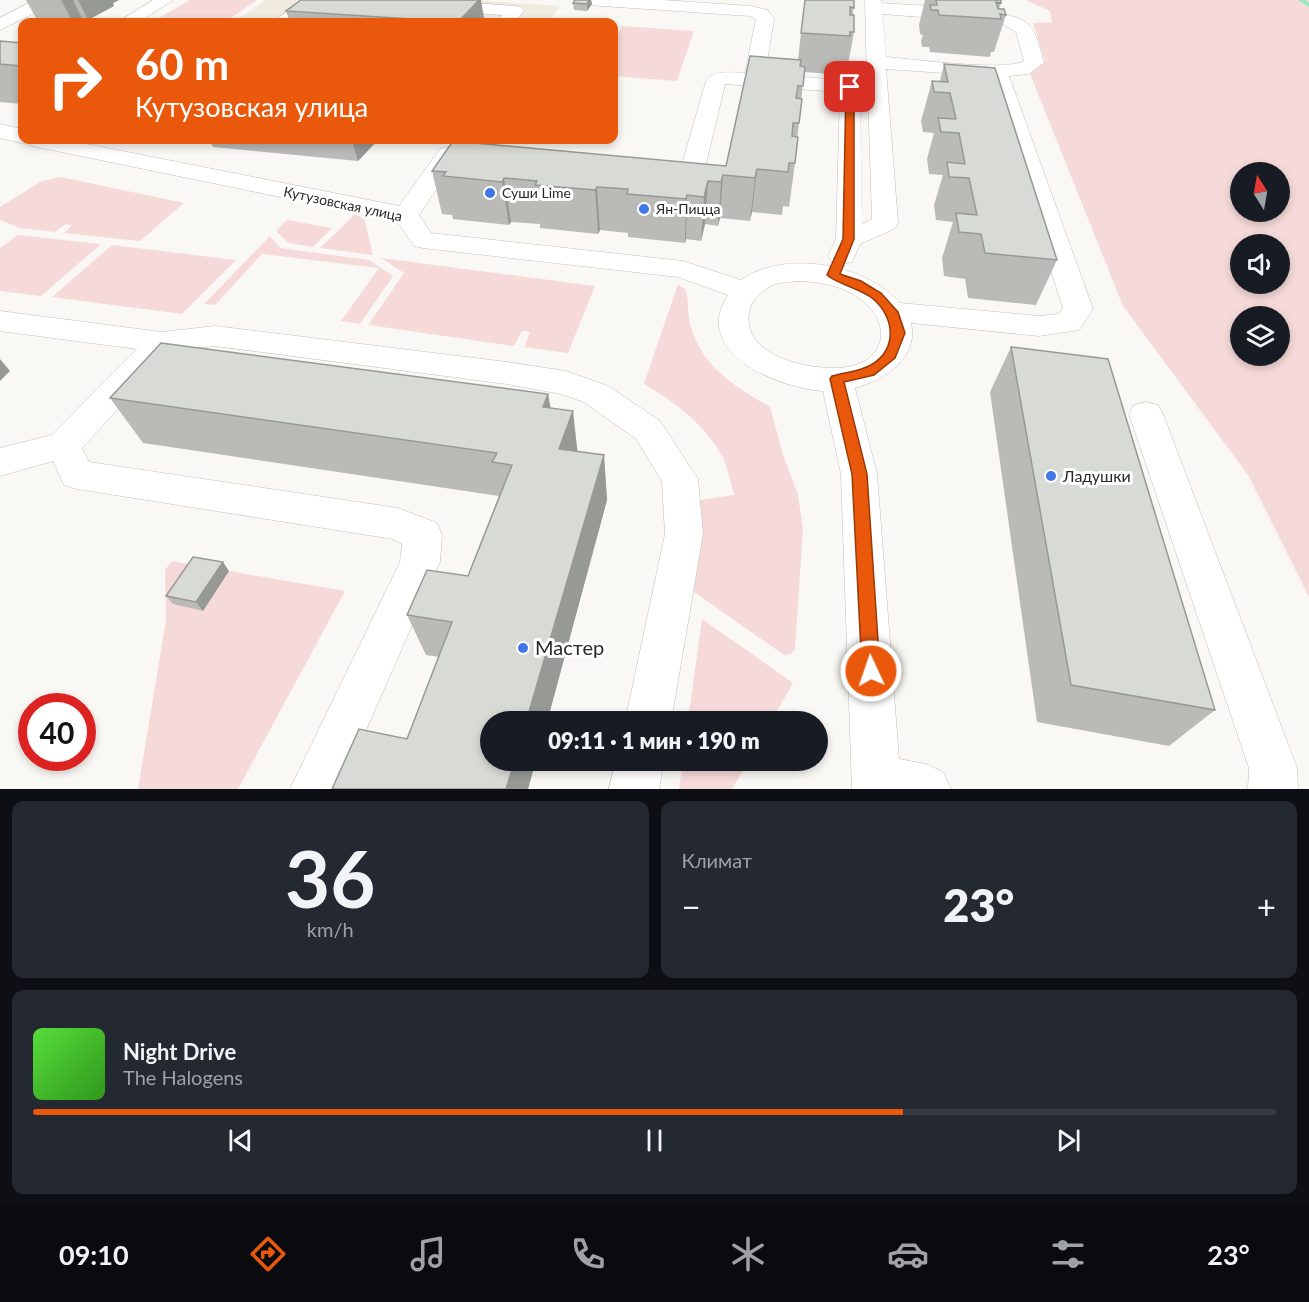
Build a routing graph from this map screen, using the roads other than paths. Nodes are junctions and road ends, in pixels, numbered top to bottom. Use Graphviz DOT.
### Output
graph roads {
  1 [pos="47,0"];
  2 [pos="165,0"];
  3 [pos="315,0"];
  4 [pos="366,0"];
  5 [pos="588,0"];
  6 [pos="945,0"];
  7 [pos="955,0"];
  8 [pos="639,2"];
  9 [pos="873,4"];
  10 [pos="515,11"];
  11 [pos="135,18"];
  12 [pos="290,18"];
  13 [pos="0,25"];
  14 [pos="877,62"];
  15 [pos="997,71"];
  16 [pos="754,80"];
  17 [pos="850,87"];
  18 [pos="878,88"];
  19 [pos="0,131"];
  20 [pos="18,135"];
  21 [pos="56,144"];
  22 [pos="459,150"];
  23 [pos="631,170"];
  24 [pos="406,215"];
  25 [pos="849,239"];
  26 [pos="833,275"];
  27 [pos="744,291"];
  28 [pos="891,312"];
  29 [pos="0,321"];
  30 [pos="162,342"];
  31 [pos="837,379"];
  32 [pos="1146,414"];
  33 [pos="63,445"];
  34 [pos="0,462"];
  35 [pos="650,711"];
  36 [pos="638,771"];
  37 [pos="877,784"];
  38 [pos="315,789"];
  39 [pos="634,789"];
  40 [pos="926,789"];
  41 [pos="1273,789"];
  1 -- 13 [label="street"];
  2 -- 11 [label="street"];
  3 -- 12 [label="street"];
  4 -- 10 [label="street"];
  5 -- 8 [label="street"];
  6 -- 7 [label="street"];
  8 -- 16 [label="street"];
  9 -- 14 [label="street"];
  9 -- 15 [label="street"];
  14 -- 15 [label="street"];
  14 -- 18 [label="street"];
  15 -- 28 [label="street"];
  16 -- 17 [label="street"];
  16 -- 23 [label="street"];
  17 -- 18 [label="street"];
  17 -- 25 [label="street"];
  18 -- 25 [label="street"];
  19 -- 20 [label="street"];
  21 -- 24 [label="street, Кутузовская улица"];
  22 -- 24 [label="street"];
  24 -- 27 [label="street, Кутузовская улица"];
  25 -- 26 [label="street"];
  26 -- 27 [label="street"];
  26 -- 28 [label="street"];
  27 -- 31 [label="street"];
  28 -- 31 [label="street"];
  29 -- 30 [label="street"];
  30 -- 33 [label="street"];
  30 -- 35 [label="street"];
  31 -- 37 [label="street"];
  32 -- 41 [label="street"];
  33 -- 34 [label="street"];
  33 -- 38 [label="street"];
  36 -- 39 [label="street"];
  37 -- 40 [label="street"];
}
